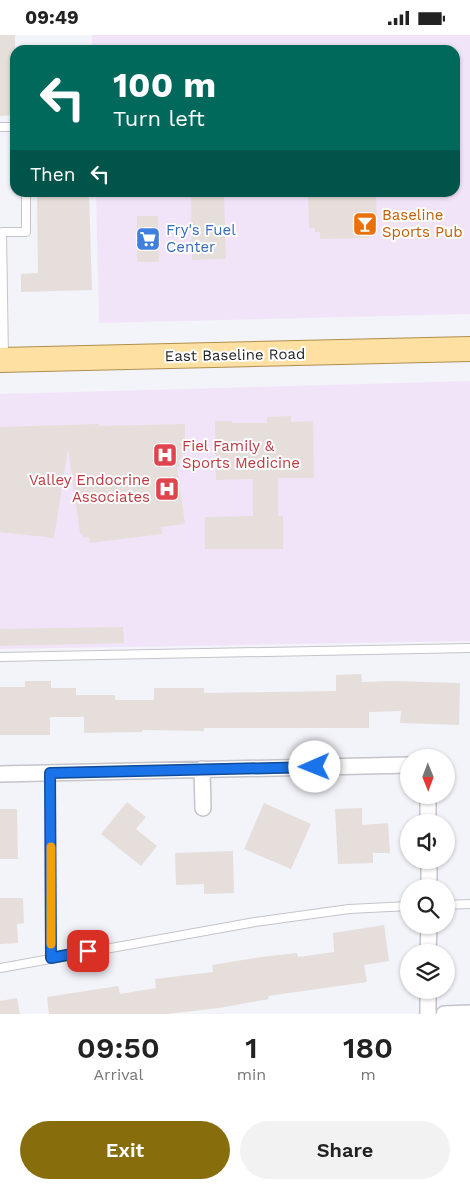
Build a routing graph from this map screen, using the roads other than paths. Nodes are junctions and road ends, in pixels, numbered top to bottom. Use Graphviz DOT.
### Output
graph roads {
  1 [pos="26,197"];
  2 [pos="1,232"];
  3 [pos="470,349"];
  4 [pos="2,360"];
  5 [pos="470,648"];
  6 [pos="0,657"];
  7 [pos="400,765"];
  8 [pos="202,769"];
  9 [pos="50,773"];
  10 [pos="0,774"];
  11 [pos="203,808"];
  12 [pos="470,904"];
  13 [pos="455,905"];
  14 [pos="400,906"];
  15 [pos="51,958"];
  16 [pos="0,967"];
  17 [pos="428,999"];
  18 [pos="470,1013"];
  19 [pos="428,1014"];
  20 [pos="444,1014"];
  1 -- 2 [label="lane"];
  2 -- 4 [label="lane"];
  3 -- 4 [label="main road, East Baseline Road"];
  5 -- 6 [label="lane"];
  7 -- 8 [label="street"];
  8 -- 9 [label="street"];
  8 -- 11 [label="street"];
  9 -- 10 [label="street"];
  9 -- 15 [label="lane"];
  12 -- 13 [label="lane"];
  14 -- 15 [label="lane"];
  15 -- 16 [label="lane"];
  17 -- 19 [label="street"];
  18 -- 20 [label="street"];
}
